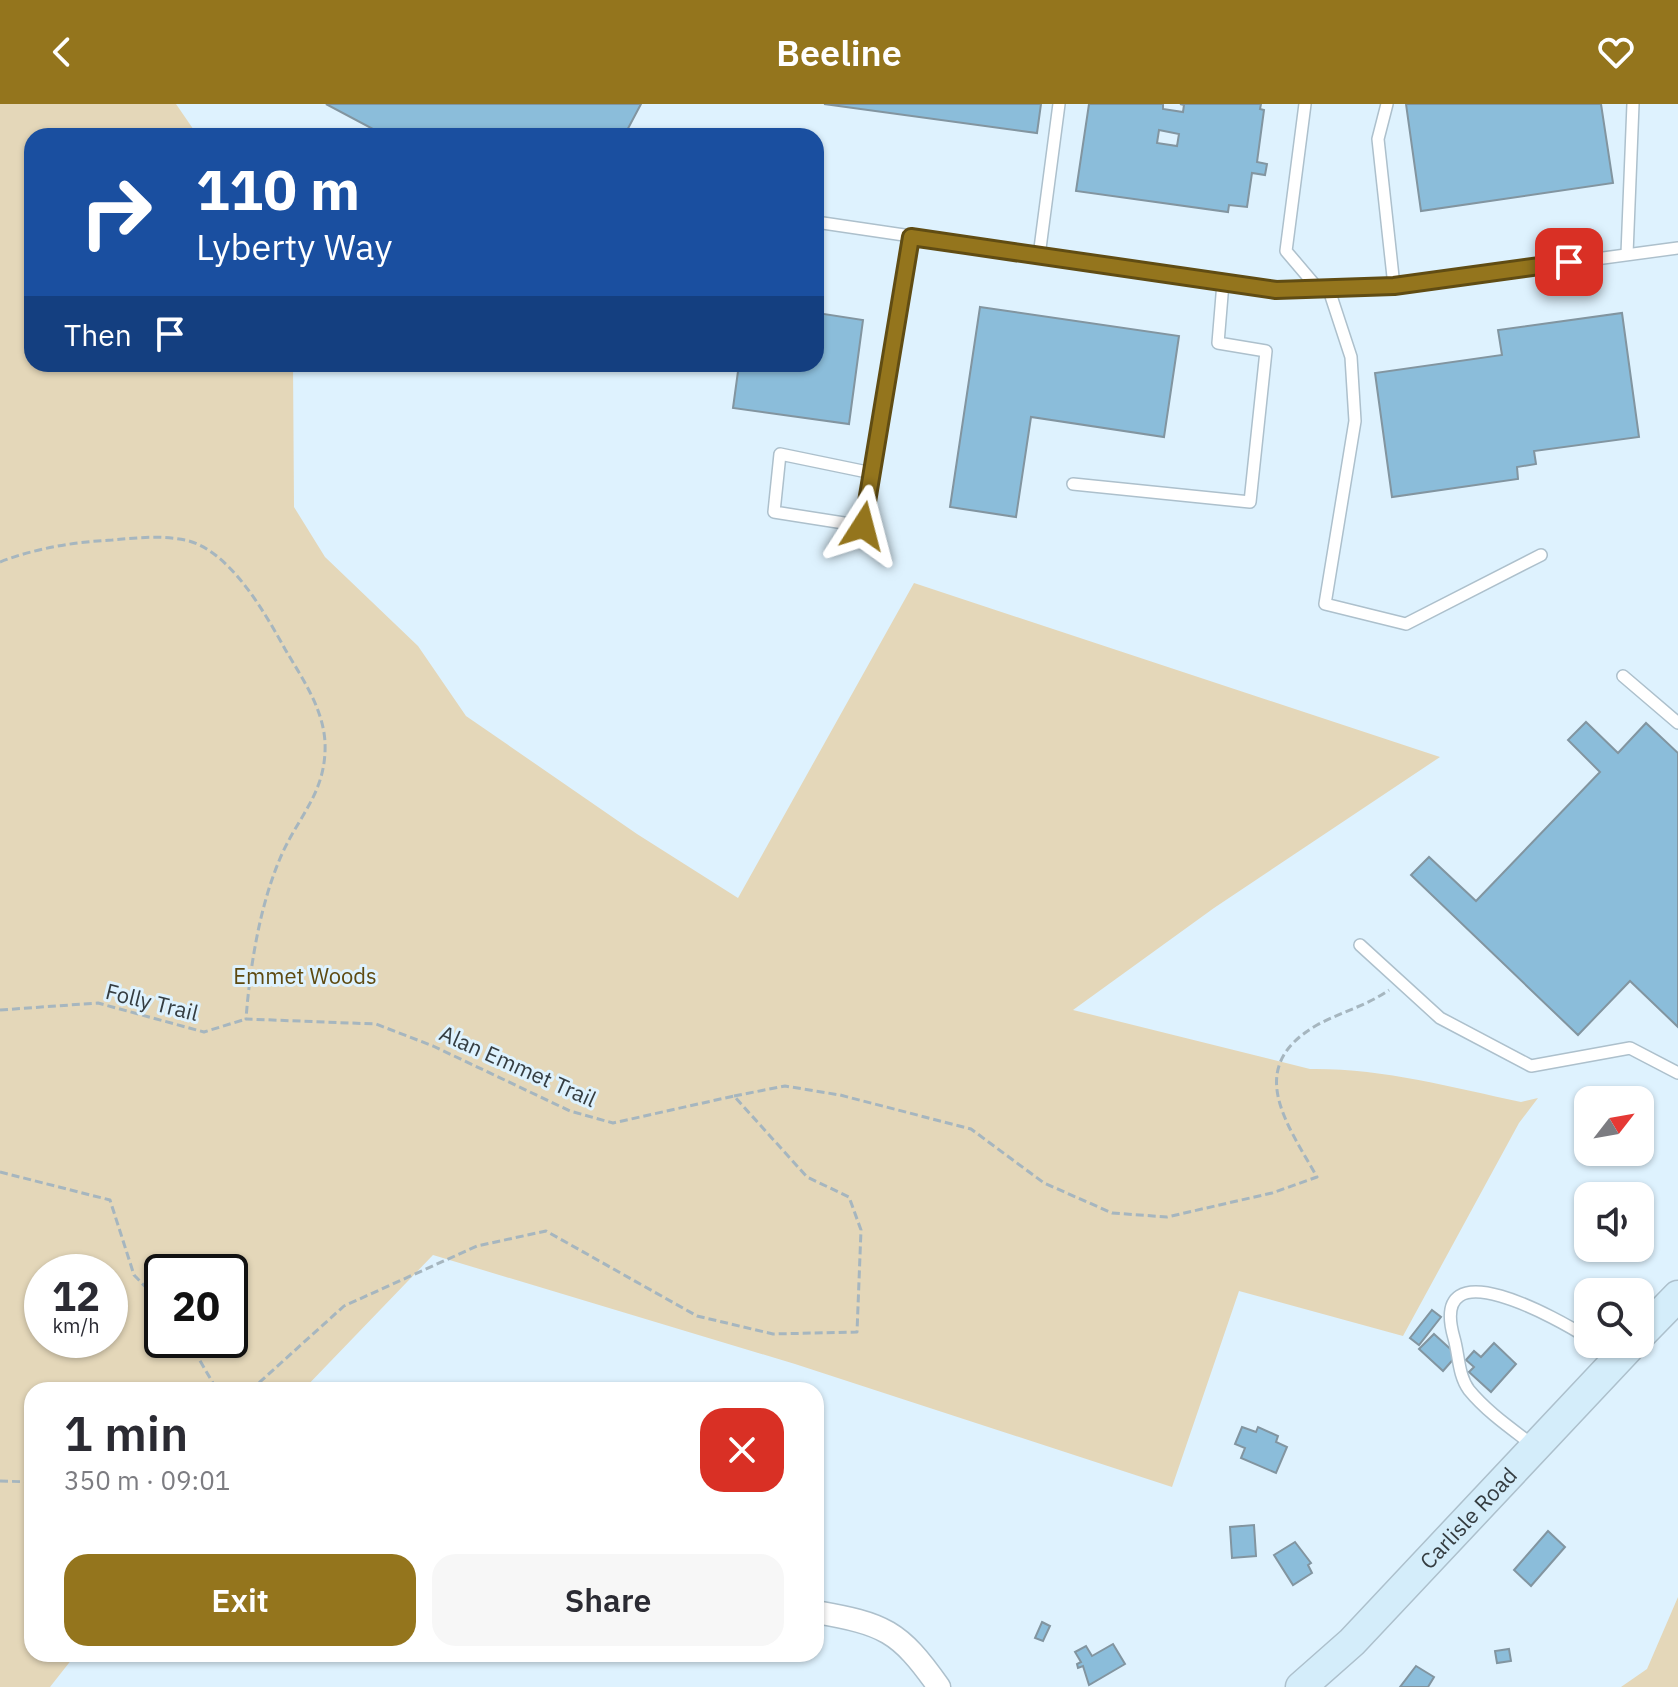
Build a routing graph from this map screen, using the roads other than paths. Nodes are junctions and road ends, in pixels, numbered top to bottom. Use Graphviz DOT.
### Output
graph roads {
  1 [pos="1059,104"];
  2 [pos="1305,104"];
  3 [pos="1387,104"];
  4 [pos="1633,104"];
  5 [pos="824,223"];
  6 [pos="911,237"];
  7 [pos="1678,248"];
  8 [pos="1627,254"];
  9 [pos="1039,256"];
  10 [pos="1223,283"];
  11 [pos="1394,286"];
  12 [pos="1324,291"];
  13 [pos="872,473"];
  14 [pos="1073,484"];
  15 [pos="1541,555"];
  16 [pos="1623,676"];
  17 [pos="1678,723"];
  18 [pos="1360,945"];
  19 [pos="1678,1073"];
  20 [pos="1676,1301"];
  21 [pos="1654,1322"];
  22 [pos="1574,1329"];
  23 [pos="1607,1358"];
  24 [pos="1534,1446"];
  25 [pos="824,1613"];
  26 [pos="939,1687"];
  27 [pos="1301,1687"];
  1 -- 9 [label="lane"];
  2 -- 12 [label="lane"];
  3 -- 11 [label="lane"];
  4 -- 8 [label="lane"];
  5 -- 6 [label="lane"];
  6 -- 9 [label="lane"];
  6 -- 13 [label="lane"];
  7 -- 8 [label="lane"];
  8 -- 11 [label="lane"];
  9 -- 10 [label="lane"];
  10 -- 12 [label="lane"];
  10 -- 14 [label="lane"];
  11 -- 12 [label="lane"];
  12 -- 15 [label="lane"];
  13 -- 13 [label="lane"];
  16 -- 17 [label="lane"];
  18 -- 19 [label="lane"];
  20 -- 21 [label="main road"];
  22 -- 24 [label="lane"];
  23 -- 24 [label="main road, Carlisle Road"];
  24 -- 27 [label="main road, Carlisle Road"];
  25 -- 26 [label="street"];
}
